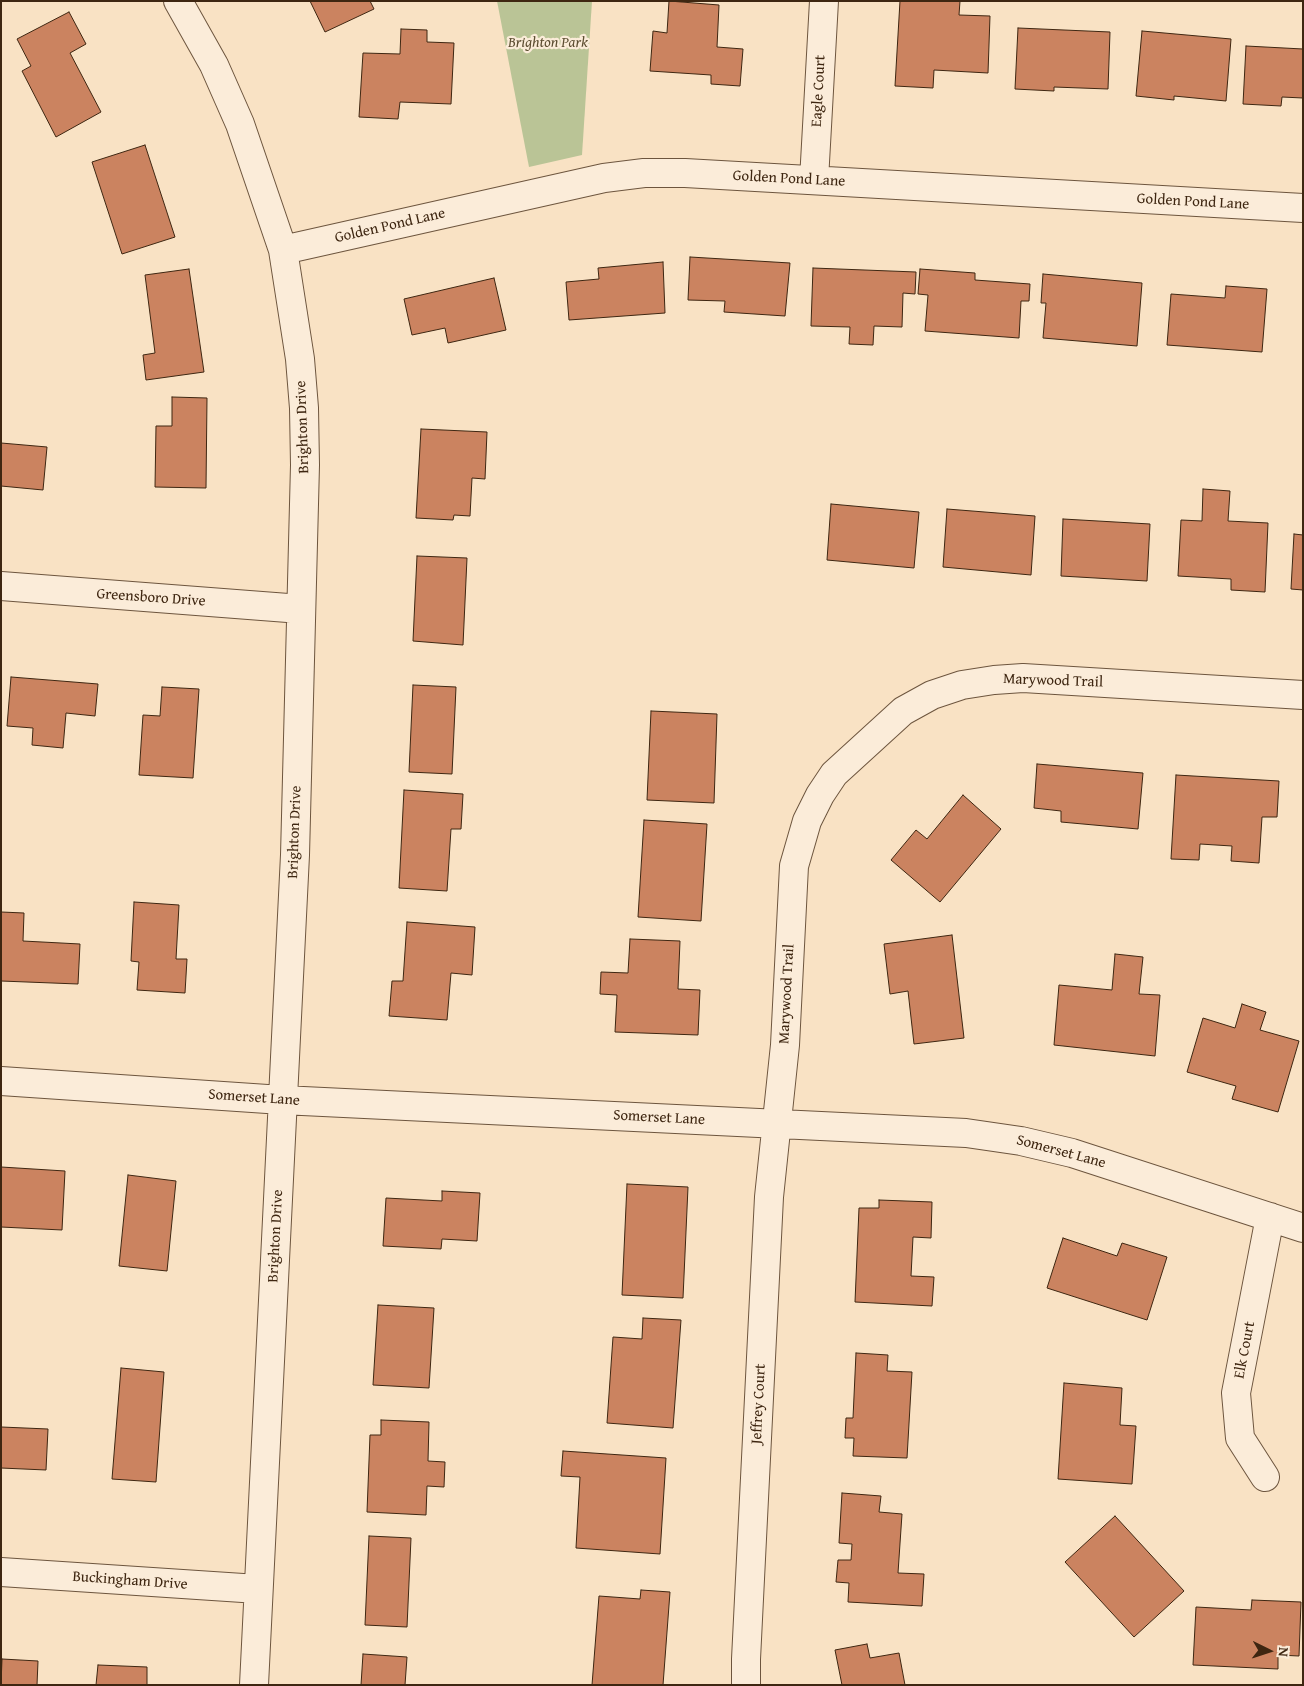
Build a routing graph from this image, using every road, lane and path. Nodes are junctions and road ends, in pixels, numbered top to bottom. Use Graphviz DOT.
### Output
graph roads {
  1 [pos="178,1"];
  2 [pos="824,1"];
  3 [pos="814,180"];
  4 [pos="1303,208"];
  5 [pos="283,250"];
  6 [pos="1,586"];
  7 [pos="301,609"];
  8 [pos="1303,695"];
  9 [pos="1,1081"];
  10 [pos="282,1100"];
  11 [pos="776,1124"];
  12 [pos="1270,1217"];
  13 [pos="1303,1228"];
  14 [pos="1265,1477"];
  15 [pos="1,1572"];
  16 [pos="258,1590"];
  17 [pos="254,1685"];
  18 [pos="746,1685"];
  1 -- 5 [label="street, Brighton Drive"];
  2 -- 3 [label="street, Eagle Court"];
  3 -- 4 [label="street, Golden Pond Lane"];
  3 -- 5 [label="street, Golden Pond Lane"];
  5 -- 7 [label="street, Brighton Drive"];
  6 -- 7 [label="street, Greensboro Drive"];
  7 -- 10 [label="street, Brighton Drive"];
  8 -- 11 [label="street, Marywood Trail"];
  9 -- 10 [label="street, Somerset Lane"];
  10 -- 11 [label="street, Somerset Lane"];
  10 -- 16 [label="street, Brighton Drive"];
  11 -- 12 [label="street, Somerset Lane"];
  11 -- 18 [label="street, Jeffrey Court"];
  12 -- 13 [label="street, Somerset Lane"];
  12 -- 14 [label="street, Elk Court"];
  15 -- 16 [label="street, Buckingham Drive"];
  16 -- 17 [label="street, Brighton Drive"];
}
